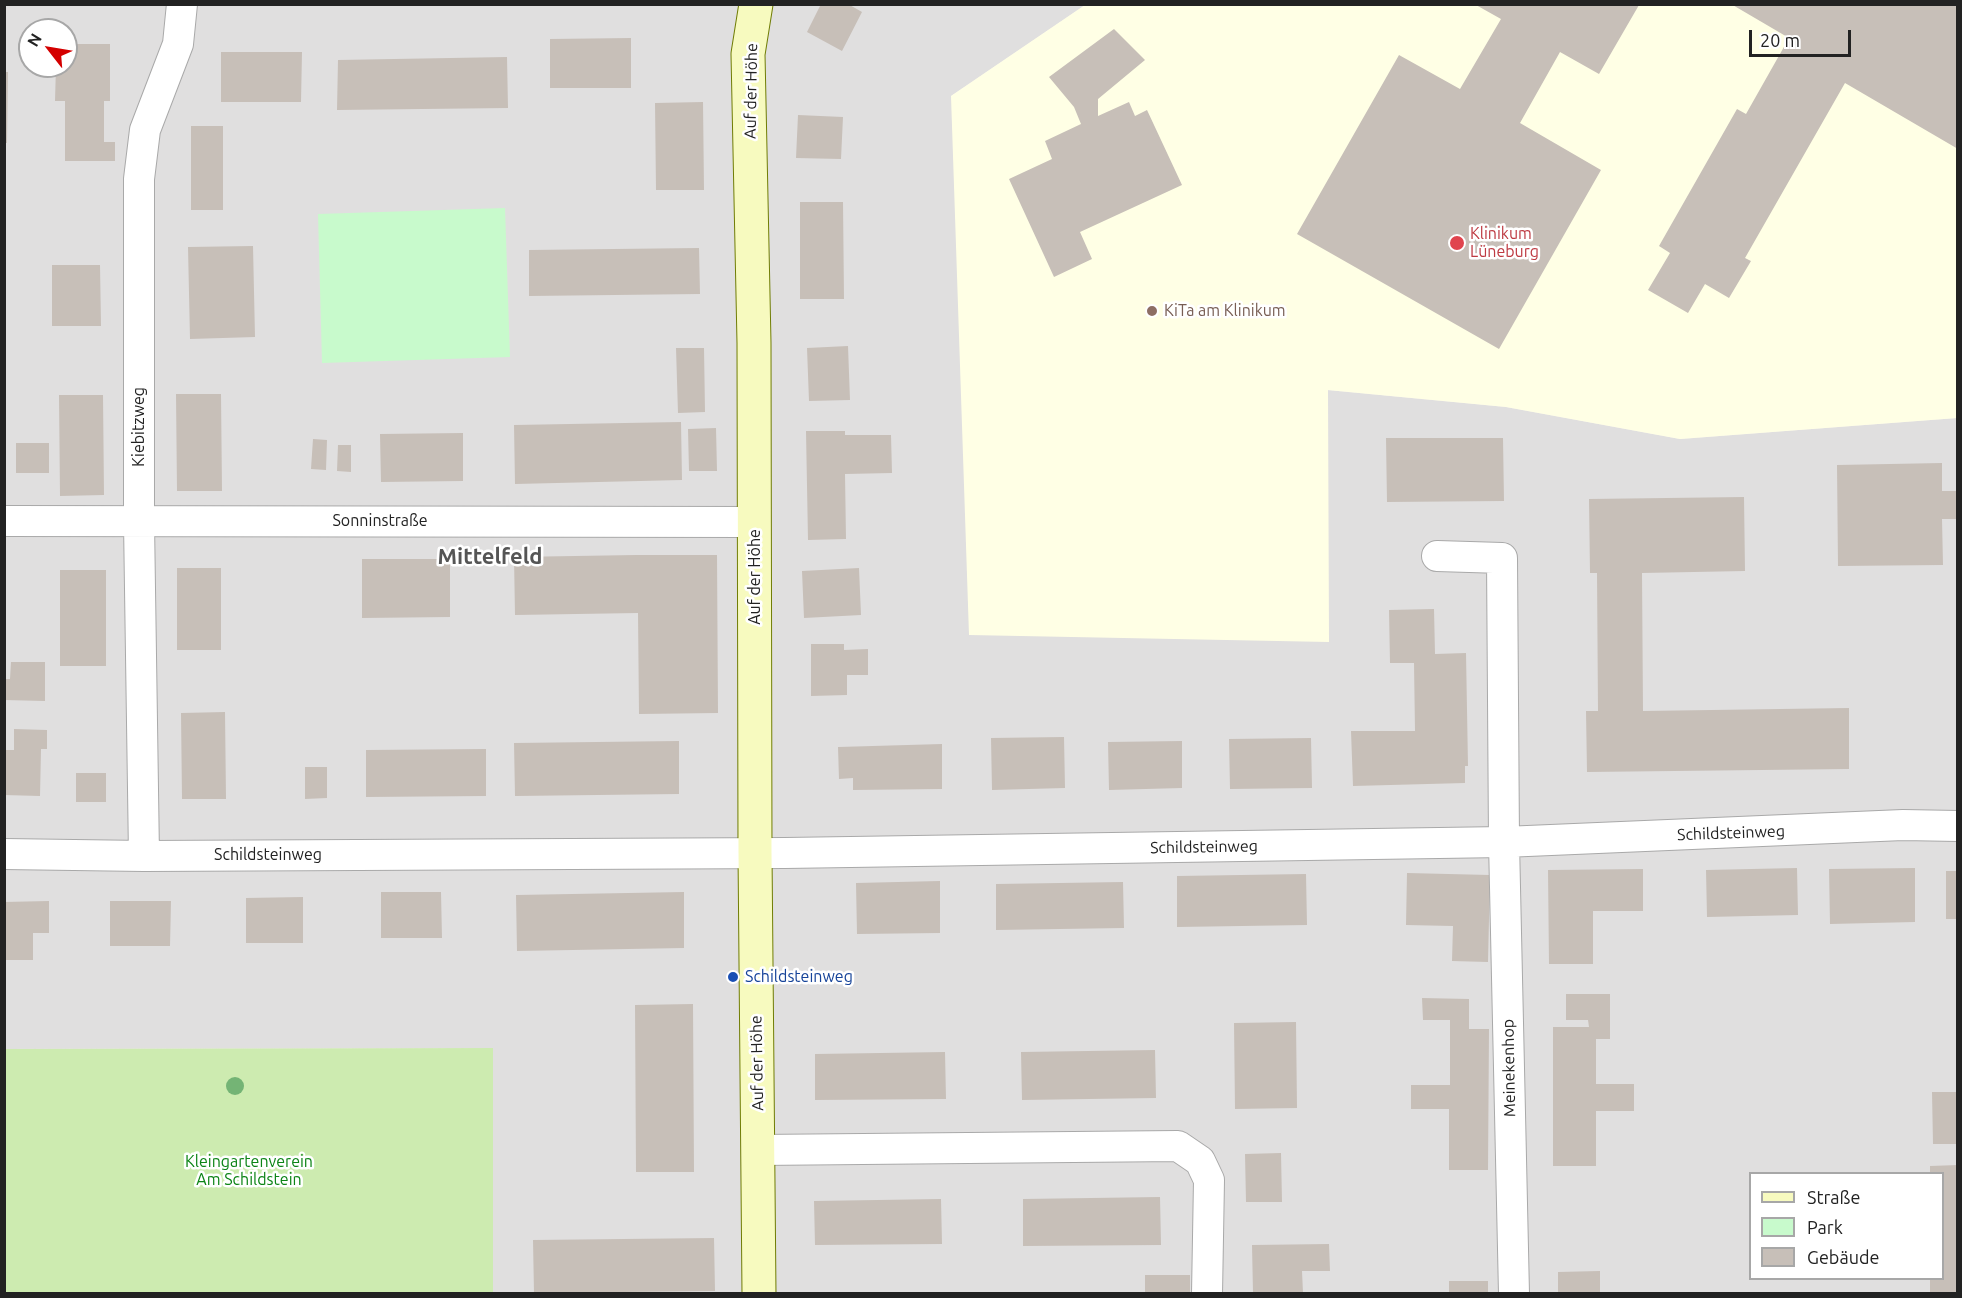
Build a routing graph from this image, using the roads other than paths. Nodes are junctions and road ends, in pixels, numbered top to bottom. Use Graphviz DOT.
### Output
graph roads {
  1 [pos="182,4"];
  2 [pos="756,4"];
  3 [pos="4,521"];
  4 [pos="139,522"];
  5 [pos="755,522"];
  6 [pos="1437,556"];
  7 [pos="1958,826"];
  8 [pos="1504,842"];
  9 [pos="4,854"];
  10 [pos="755,854"];
  11 [pos="144,856"];
  12 [pos="758,1150"];
  13 [pos="759,1293"];
  14 [pos="1207,1293"];
  15 [pos="1514,1293"];
  1 -- 4 [label="street, Kiebitzweg"];
  2 -- 5 [label="street, Auf der Höhe"];
  3 -- 4 [label="street, Sonninstraße"];
  4 -- 5 [label="street, Sonninstraße"];
  4 -- 11 [label="street, Kiebitzweg"];
  5 -- 10 [label="street, Auf der Höhe"];
  6 -- 8 [label="street"];
  7 -- 8 [label="street, Schildsteinweg"];
  8 -- 10 [label="street, Schildsteinweg"];
  8 -- 15 [label="street, Meinekenhop"];
  9 -- 11 [label="street, Schildsteinweg"];
  10 -- 11 [label="street, Schildsteinweg"];
  10 -- 12 [label="street, Auf der Höhe"];
  12 -- 13 [label="street, Auf der Höhe"];
  12 -- 14 [label="street"];
}
